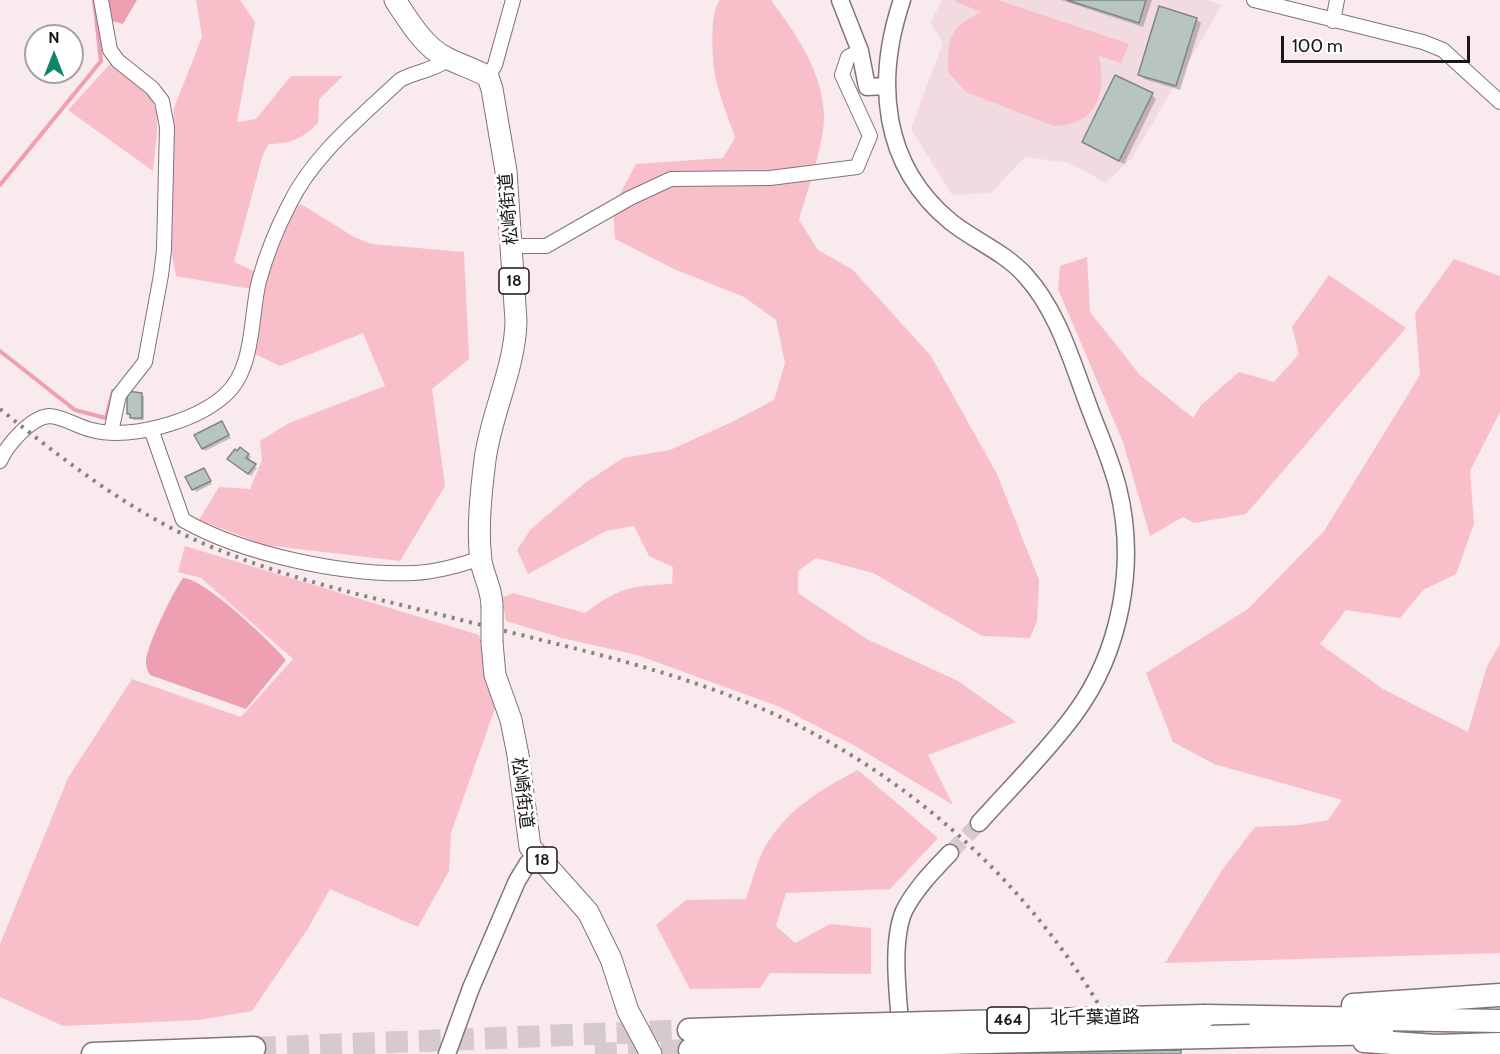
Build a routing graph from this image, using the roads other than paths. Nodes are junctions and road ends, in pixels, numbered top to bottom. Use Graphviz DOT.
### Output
graph roads {
  1 [pos="101,0"];
  2 [pos="395,0"];
  3 [pos="513,0"];
  4 [pos="840,0"];
  5 [pos="902,0"];
  6 [pos="1254,0"];
  7 [pos="1336,0"];
  8 [pos="1281,4"];
  9 [pos="1333,21"];
  10 [pos="860,51"];
  11 [pos="443,57"];
  12 [pos="488,77"];
  13 [pos="886,86"];
  14 [pos="1500,102"];
  15 [pos="512,246"];
  16 [pos="152,429"];
  17 [pos="111,432"];
  18 [pos="1,456"];
  19 [pos="481,558"];
  20 [pos="979,823"];
  21 [pos="950,854"];
  22 [pos="537,855"];
  23 [pos="1500,996"];
  24 [pos="1235,1016"];
  25 [pos="1500,1021"];
  26 [pos="1500,1030"];
  27 [pos="810,1036"];
  28 [pos="1280,1036"];
  29 [pos="689,1040"];
  30 [pos="1500,1044"];
  31 [pos="254,1048"];
  32 [pos="93,1054"];
  33 [pos="447,1054"];
  34 [pos="651,1054"];
  35 [pos="902,1054"];
  1 -- 17 [label="street"];
  2 -- 11 [label="main road"];
  3 -- 12 [label="street"];
  4 -- 10 [label="street"];
  5 -- 13 [label="street"];
  6 -- 8 [label="street"];
  7 -- 9 [label="street"];
  8 -- 9 [label="street"];
  9 -- 14 [label="street"];
  10 -- 13 [label="street"];
  10 -- 15 [label="street"];
  11 -- 12 [label="main road"];
  11 -- 16 [label="street"];
  12 -- 15 [label="main road, 松崎街道 / 18"];
  13 -- 20 [label="street"];
  15 -- 19 [label="main road, 松崎街道 / 18"];
  16 -- 17 [label="street"];
  16 -- 19 [label="street"];
  17 -- 18 [label="street"];
  19 -- 22 [label="main road, 松崎街道 / 18, bridge"];
  21 -- 35 [label="street"];
  22 -- 33 [label="street"];
  22 -- 34 [label="main road, 松崎街道 / 18"];
  23 -- 24 [label="highway"];
  24 -- 25 [label="highway, 北千葉道路 / 464"];
  24 -- 27 [label="highway, 北千葉道路 / 464, bridge"];
  26 -- 28 [label="highway, 北千葉道路 / 464"];
  27 -- 28 [label="highway, 北千葉道路 / 464, bridge"];
  27 -- 29 [label="highway, 北千葉道路 / 464"];
  28 -- 30 [label="highway"];
  31 -- 32 [label="highway"];
}
